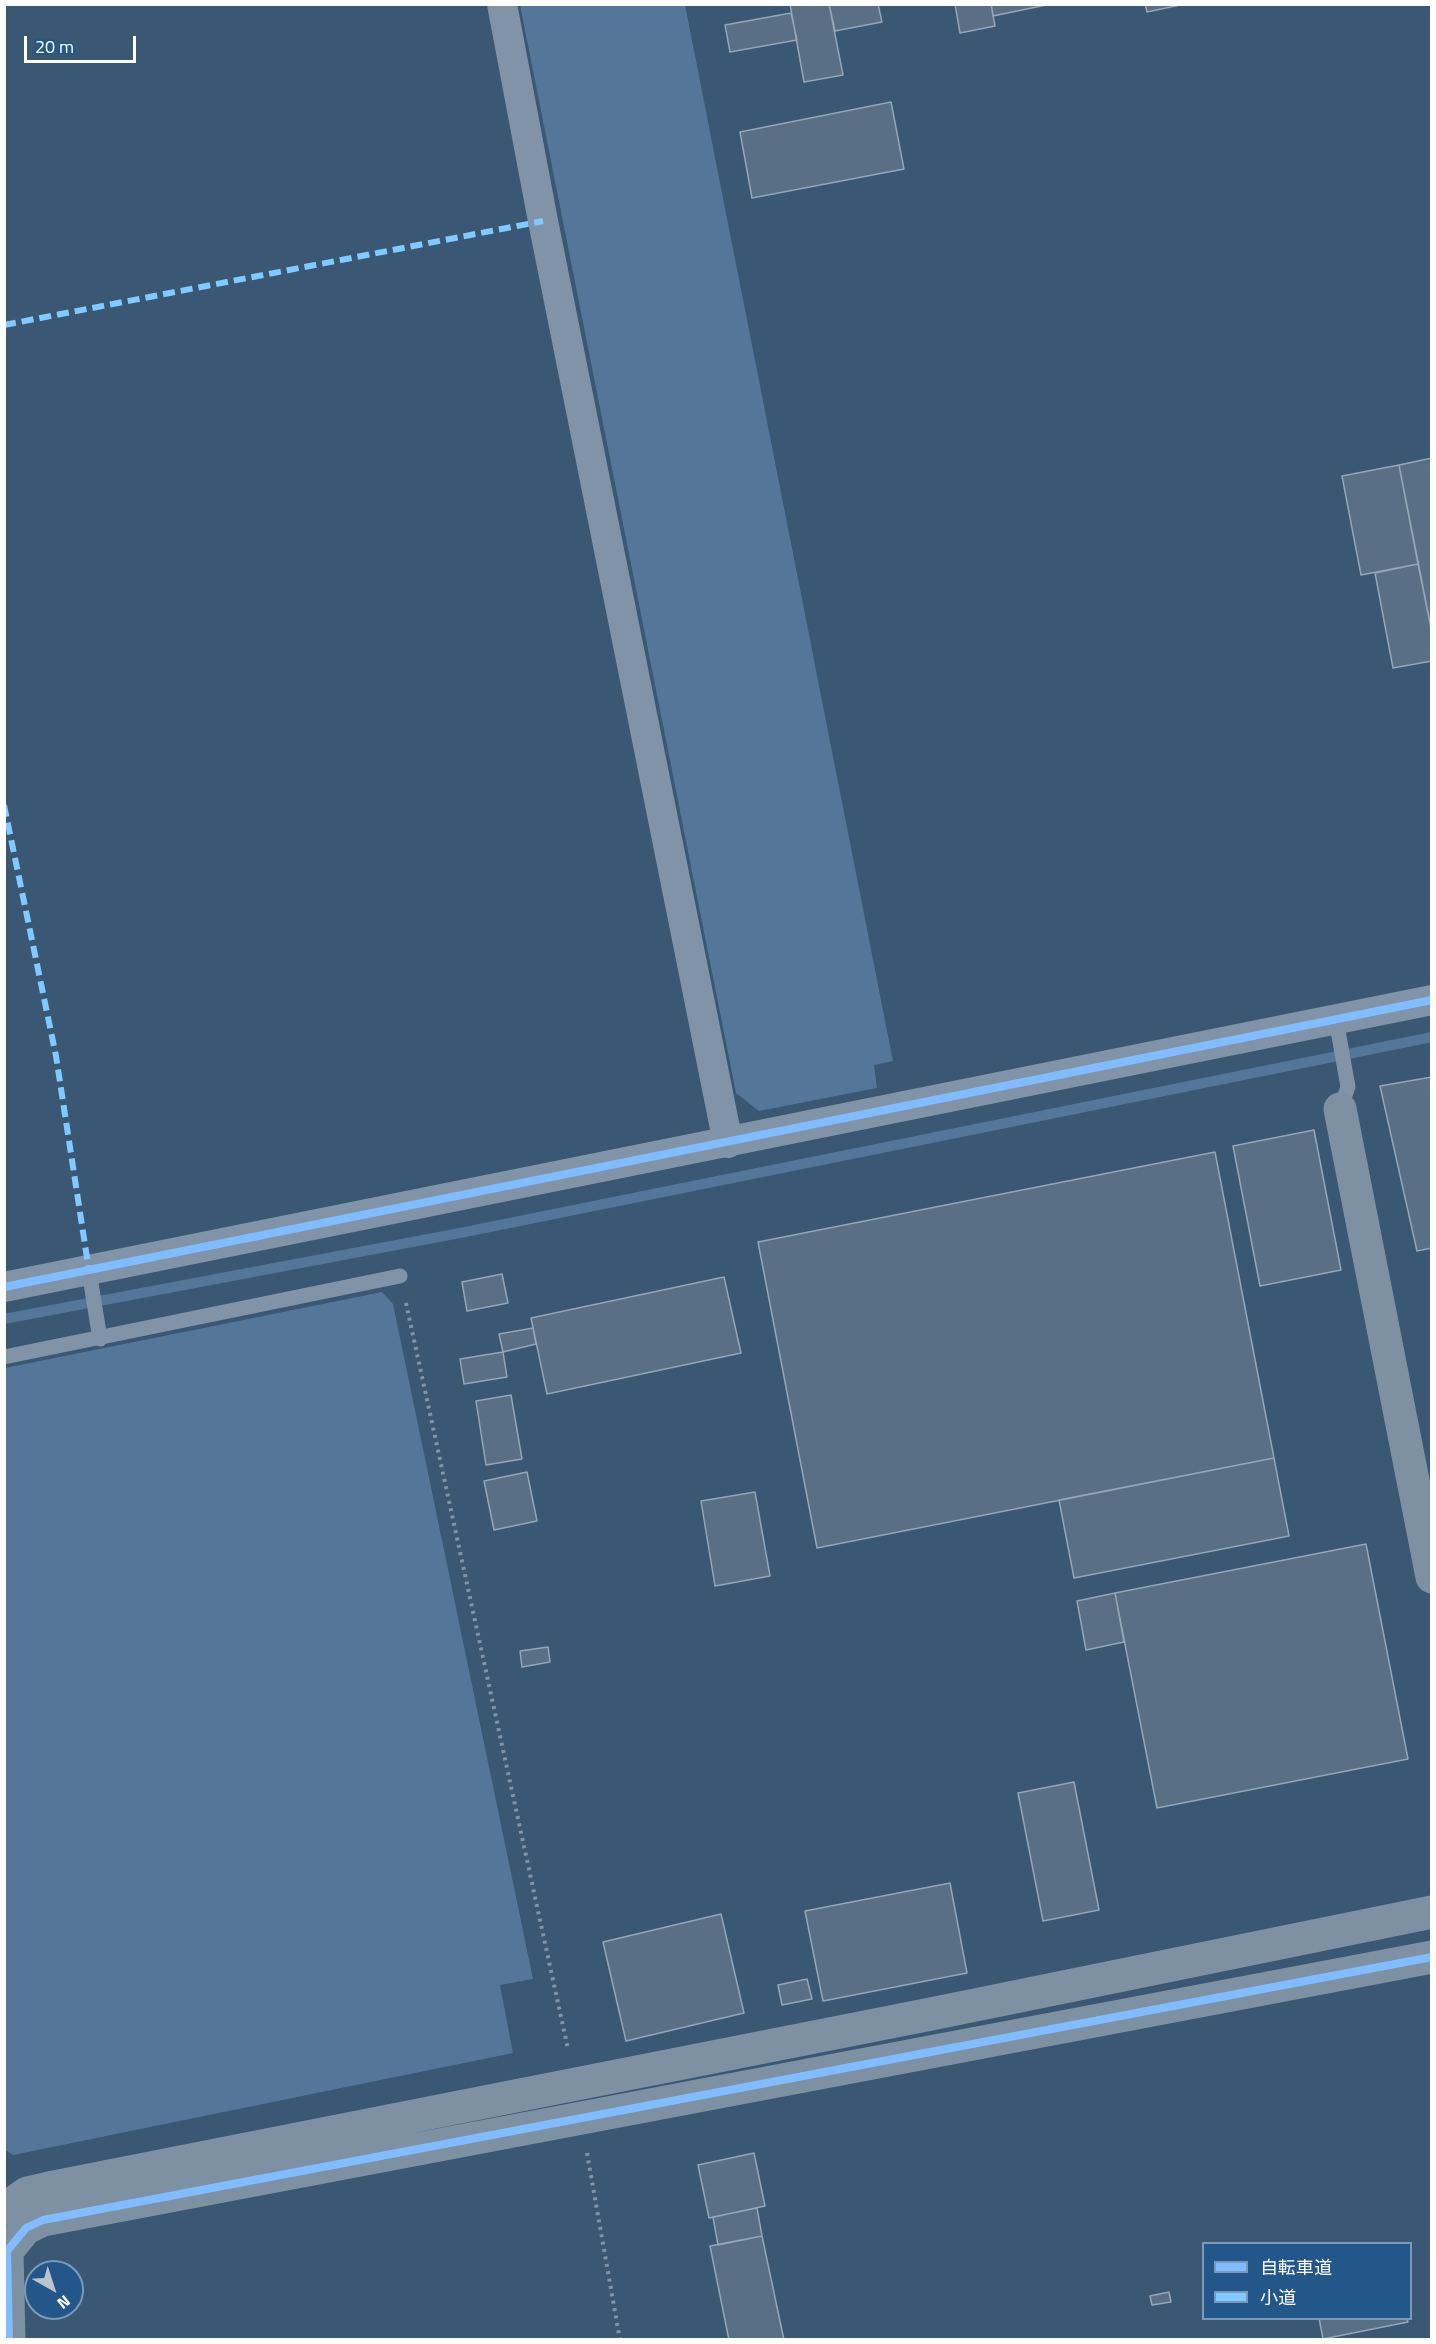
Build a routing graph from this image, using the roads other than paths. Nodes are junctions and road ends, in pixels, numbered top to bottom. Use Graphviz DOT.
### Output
graph roads {
  1 [pos="502,4"];
  2 [pos="1431,1000"];
  3 [pos="1338,1028"];
  4 [pos="1340,1109"];
  5 [pos="728,1143"];
  6 [pos="400,1276"];
  7 [pos="91,1279"];
  8 [pos="4,1287"];
  9 [pos="100,1332"];
  10 [pos="4,1357"];
  11 [pos="1431,1577"];
  12 [pos="1431,1912"];
  13 [pos="1431,1957"];
  14 [pos="4,2209"];
  15 [pos="7,2330"];
  1 -- 5 [label="street"];
  2 -- 3 [label="street"];
  3 -- 4 [label="lane"];
  3 -- 5 [label="street"];
  4 -- 11 [label="street"];
  5 -- 7 [label="street"];
  6 -- 9 [label="lane"];
  7 -- 8 [label="street"];
  7 -- 9 [label="lane"];
  9 -- 10 [label="lane"];
  12 -- 14 [label="street"];
  13 -- 15 [label="street"];
}
